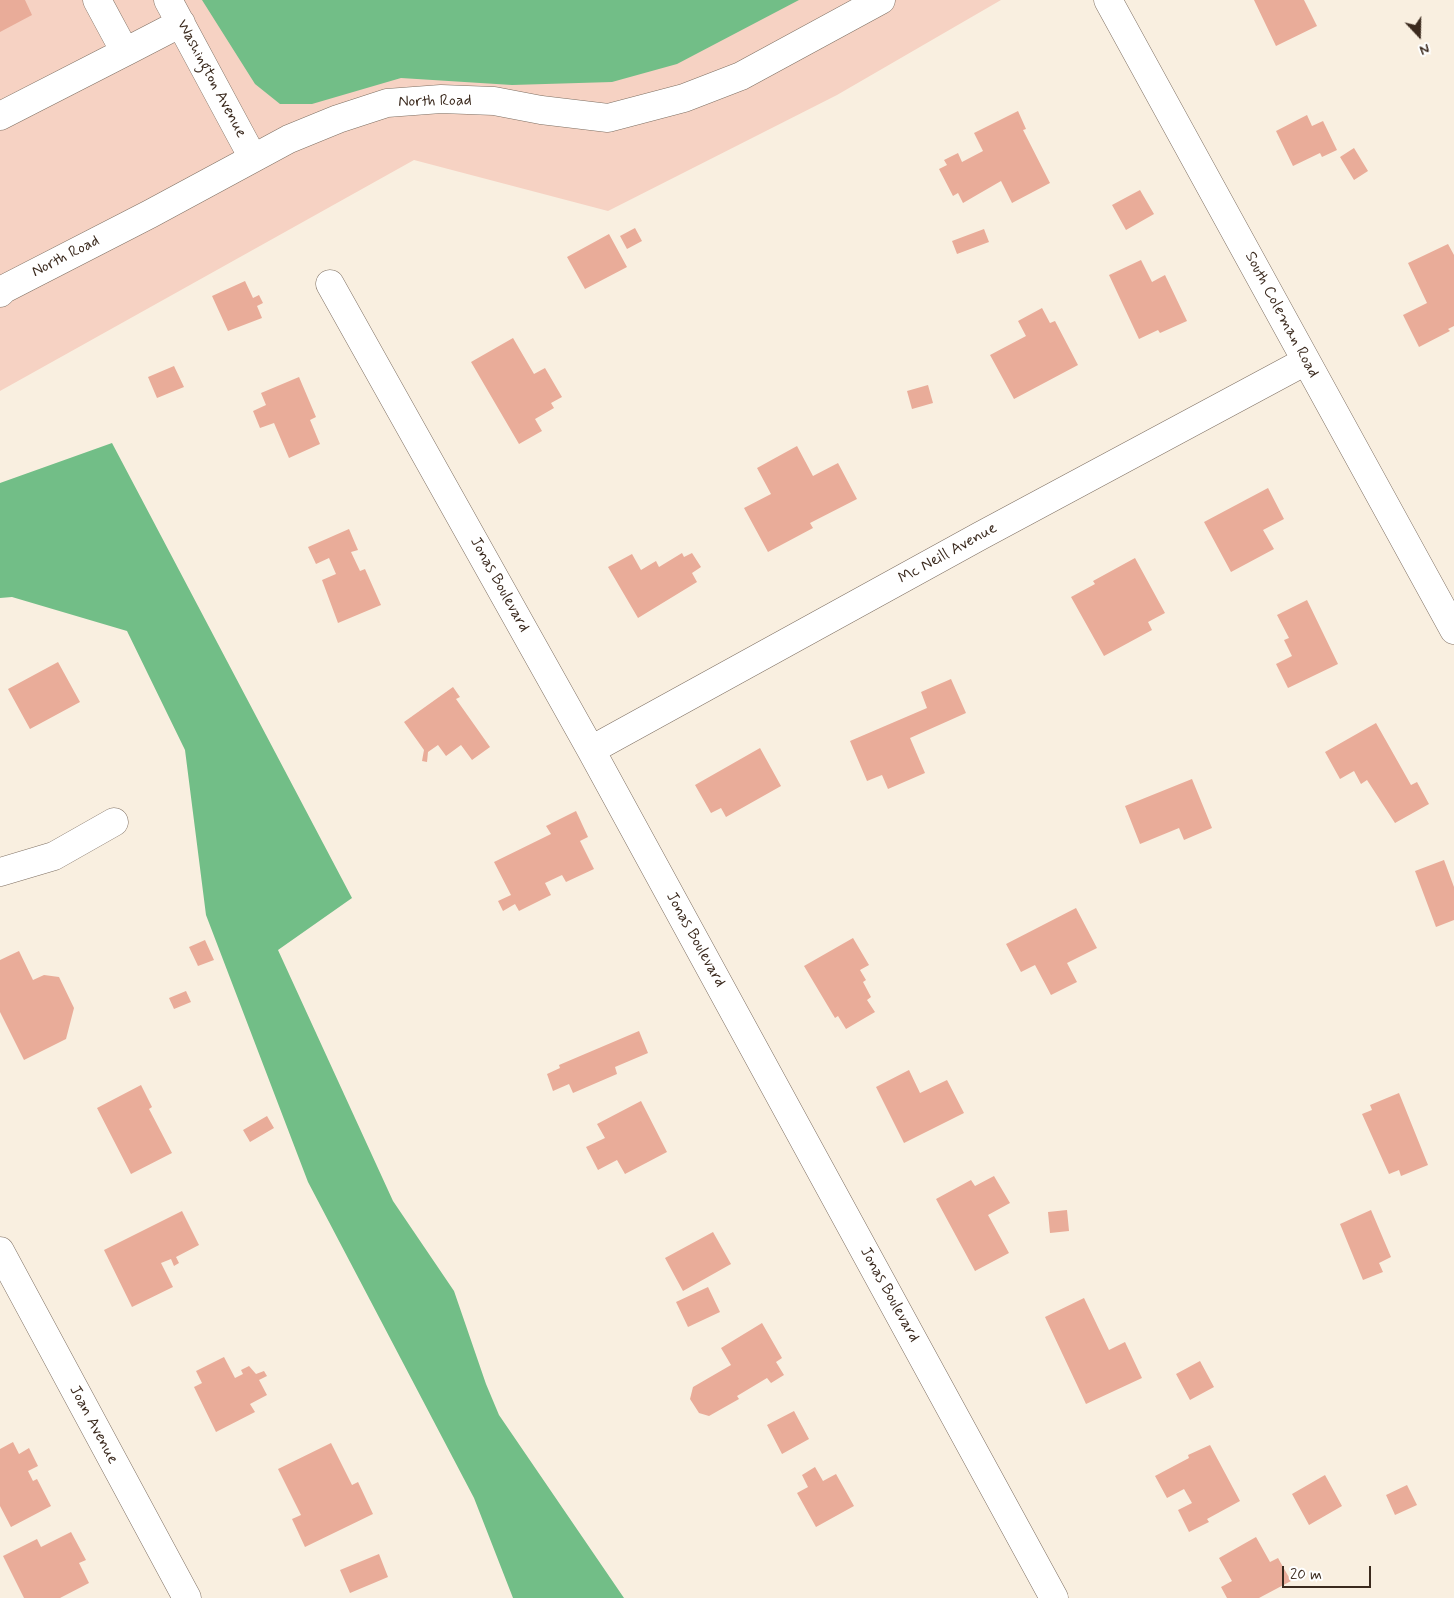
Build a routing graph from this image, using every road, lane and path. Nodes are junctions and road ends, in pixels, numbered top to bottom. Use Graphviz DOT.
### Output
graph roads {
  1 [pos="97,0"];
  2 [pos="881,0"];
  3 [pos="1108,0"];
  4 [pos="175,12"];
  5 [pos="125,52"];
  6 [pos="0,116"];
  7 [pos="254,158"];
  8 [pos="330,284"];
  9 [pos="1,290"];
  10 [pos="1306,361"];
  11 [pos="1454,630"];
  12 [pos="591,750"];
  13 [pos="114,822"];
  14 [pos="0,872"];
  15 [pos="0,1250"];
  16 [pos="187,1598"];
  17 [pos="1054,1598"];
  1 -- 5 [label="street"];
  2 -- 7 [label="street, North Road"];
  3 -- 10 [label="street, South Coleman Road"];
  4 -- 5 [label="street"];
  4 -- 7 [label="street, Washington Avenue"];
  5 -- 6 [label="street"];
  7 -- 9 [label="street, North Road"];
  8 -- 12 [label="street, Jonas Boulevard"];
  10 -- 11 [label="street, South Coleman Road"];
  10 -- 12 [label="street, Mc Neill Avenue"];
  12 -- 17 [label="street, Jonas Boulevard"];
  13 -- 14 [label="street"];
  15 -- 16 [label="street, Joan Avenue"];
}
